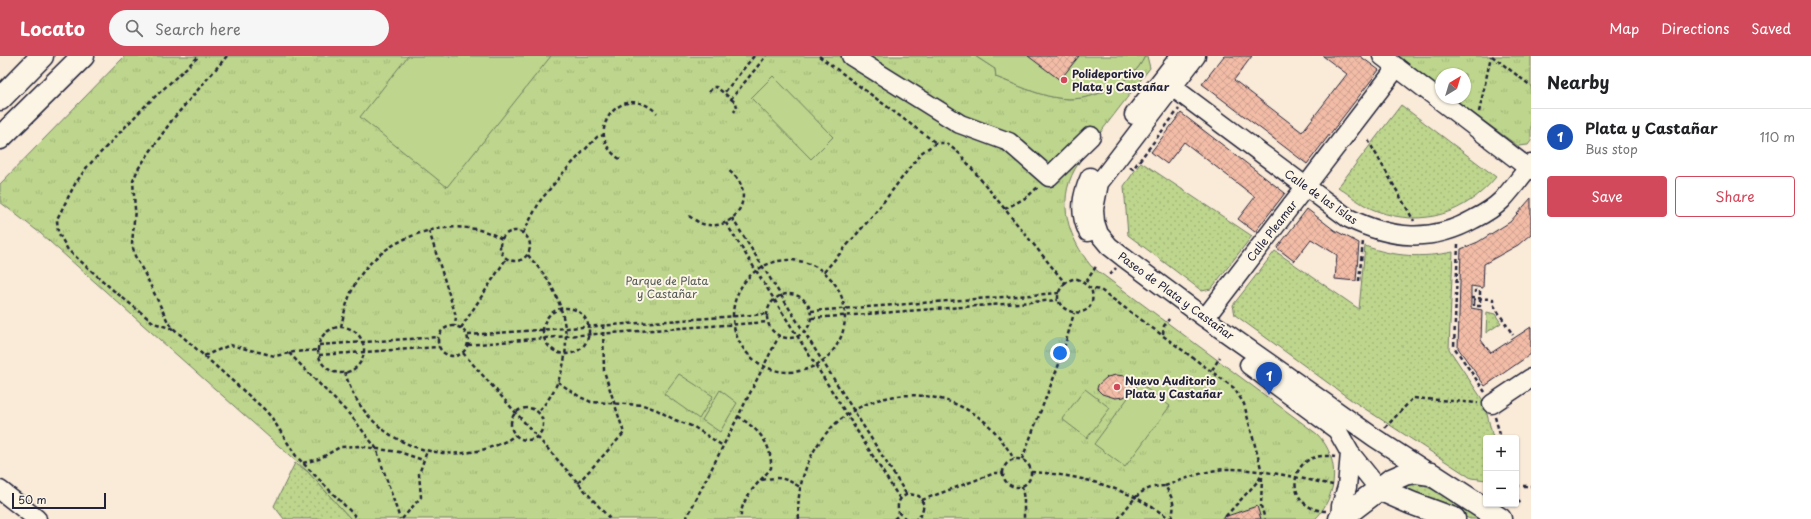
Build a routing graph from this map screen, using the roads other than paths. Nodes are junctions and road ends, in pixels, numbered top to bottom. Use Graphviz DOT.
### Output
graph roads {
  1 [pos="42,56"];
  2 [pos="83,56"];
  3 [pos="851,56"];
  4 [pos="1180,56"];
  5 [pos="1196,56"];
  6 [pos="1382,56"];
  7 [pos="1397,67"];
  8 [pos="1167,73"];
  9 [pos="0,98"];
  10 [pos="1091,136"];
  11 [pos="1,137"];
  12 [pos="1530,168"];
  13 [pos="1306,187"];
  14 [pos="1205,318"];
  15 [pos="1531,378"];
  16 [pos="1492,404"];
  17 [pos="1344,455"];
  18 [pos="1431,474"];
  19 [pos="1379,489"];
  20 [pos="0,490"];
  21 [pos="1336,516"];
  22 [pos="37,519"];
  23 [pos="1454,519"];
  24 [pos="1500,519"];
  1 -- 9 [label="main road"];
  2 -- 11 [label="main road"];
  3 -- 10 [label="street"];
  4 -- 8 [label="street, Paseo de Plata y Castañar"];
  5 -- 8 [label="street, Paseo de Plata y Castañar"];
  6 -- 7 [label="street"];
  7 -- 12 [label="street"];
  7 -- 13 [label="street, Calle Pleamar"];
  8 -- 13 [label="street, Calle de las Islas"];
  8 -- 14 [label="street, Paseo de Plata y Castañar"];
  8 -- 17 [label="street, Paseo de Plata y Castañar"];
  12 -- 13 [label="street, Calle de las Islas"];
  13 -- 14 [label="street, Calle Pleamar"];
  14 -- 18 [label="street, Paseo de Plata y Castañar"];
  15 -- 16 [label="street"];
  17 -- 19 [label="street, Paseo de Plata y Castañar"];
  17 -- 21 [label="street"];
  18 -- 19 [label="main road"];
  18 -- 24 [label="main road"];
  19 -- 21 [label="main road"];
  19 -- 23 [label="main road"];
  20 -- 22 [label="street"];
}
